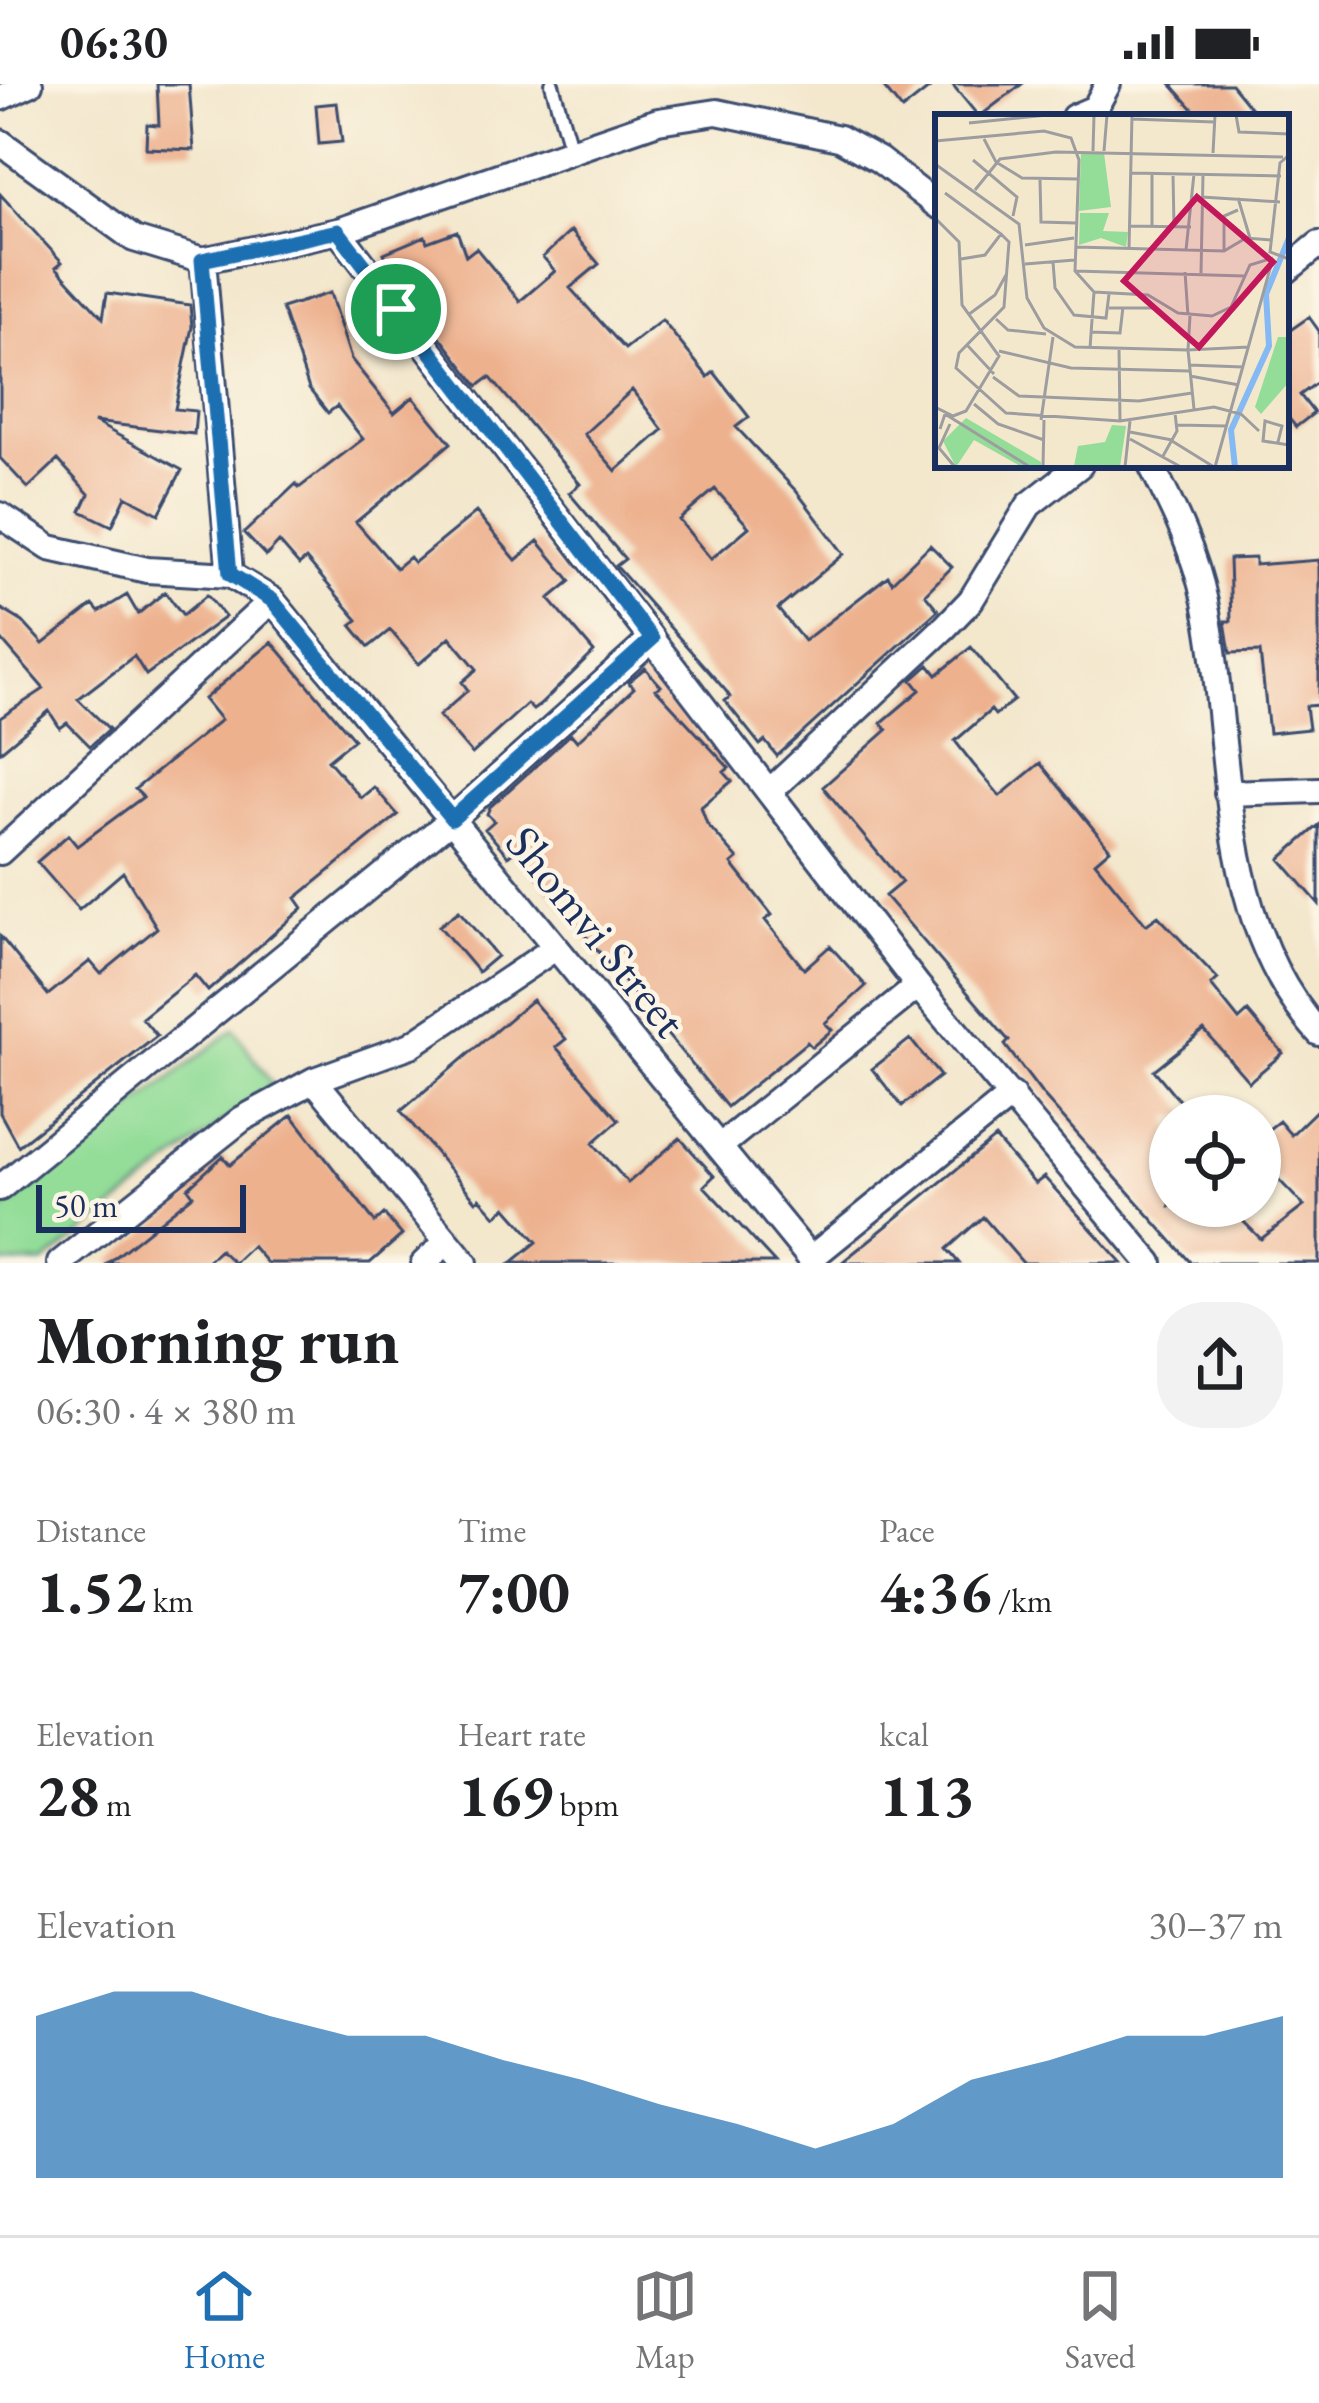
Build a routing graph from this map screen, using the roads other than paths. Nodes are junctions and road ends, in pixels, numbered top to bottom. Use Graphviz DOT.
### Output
graph roads {
  1 [pos="30,84"];
  2 [pos="552,84"];
  3 [pos="1108,84"];
  4 [pos="0,98"];
  5 [pos="1081,114"];
  6 [pos="0,142"];
  7 [pos="571,151"];
  8 [pos="935,204"];
  9 [pos="338,231"];
  10 [pos="1319,244"];
  11 [pos="202,260"];
  12 [pos="1289,269"];
  13 [pos="1076,468"];
  14 [pos="1153,468"];
  15 [pos="0,515"];
  16 [pos="230,574"];
  17 [pos="272,600"];
  18 [pos="652,639"];
  19 [pos="770,790"];
  20 [pos="1319,790"];
  21 [pos="1227,793"];
  22 [pos="452,819"];
  23 [pos="0,852"];
  24 [pos="556,948"];
  25 [pos="919,986"];
  26 [pos="1319,1033"];
  27 [pos="314,1080"];
  28 [pos="1012,1095"];
  29 [pos="719,1148"];
  30 [pos="0,1188"];
  31 [pos="447,1242"];
  32 [pos="812,1261"];
  33 [pos="60,1263"];
  34 [pos="424,1263"];
  35 [pos="464,1263"];
  36 [pos="1150,1263"];
  1 -- 4 [label="street"];
  2 -- 7 [label="lane"];
  3 -- 5 [label="street"];
  6 -- 11 [label="street"];
  7 -- 8 [label="street"];
  7 -- 9 [label="street"];
  9 -- 11 [label="street"];
  9 -- 18 [label="street"];
  10 -- 12 [label="street"];
  11 -- 16 [label="street"];
  13 -- 19 [label="street"];
  14 -- 21 [label="street"];
  15 -- 16 [label="street, Shomvi Street"];
  16 -- 17 [label="street, Shomvi Street"];
  17 -- 22 [label="street, Shomvi Street"];
  17 -- 23 [label="street"];
  18 -- 19 [label="street"];
  18 -- 22 [label="street"];
  19 -- 25 [label="street"];
  20 -- 21 [label="street"];
  21 -- 26 [label="street"];
  22 -- 24 [label="street, Shomvi Street"];
  22 -- 30 [label="street"];
  24 -- 27 [label="street"];
  24 -- 29 [label="street, Shomvi Street"];
  25 -- 28 [label="street"];
  25 -- 29 [label="street"];
  27 -- 31 [label="street"];
  27 -- 33 [label="street"];
  28 -- 32 [label="street"];
  28 -- 36 [label="street"];
  29 -- 32 [label="street, Shomvi Street"];
  31 -- 34 [label="street"];
  31 -- 35 [label="street"];
}
